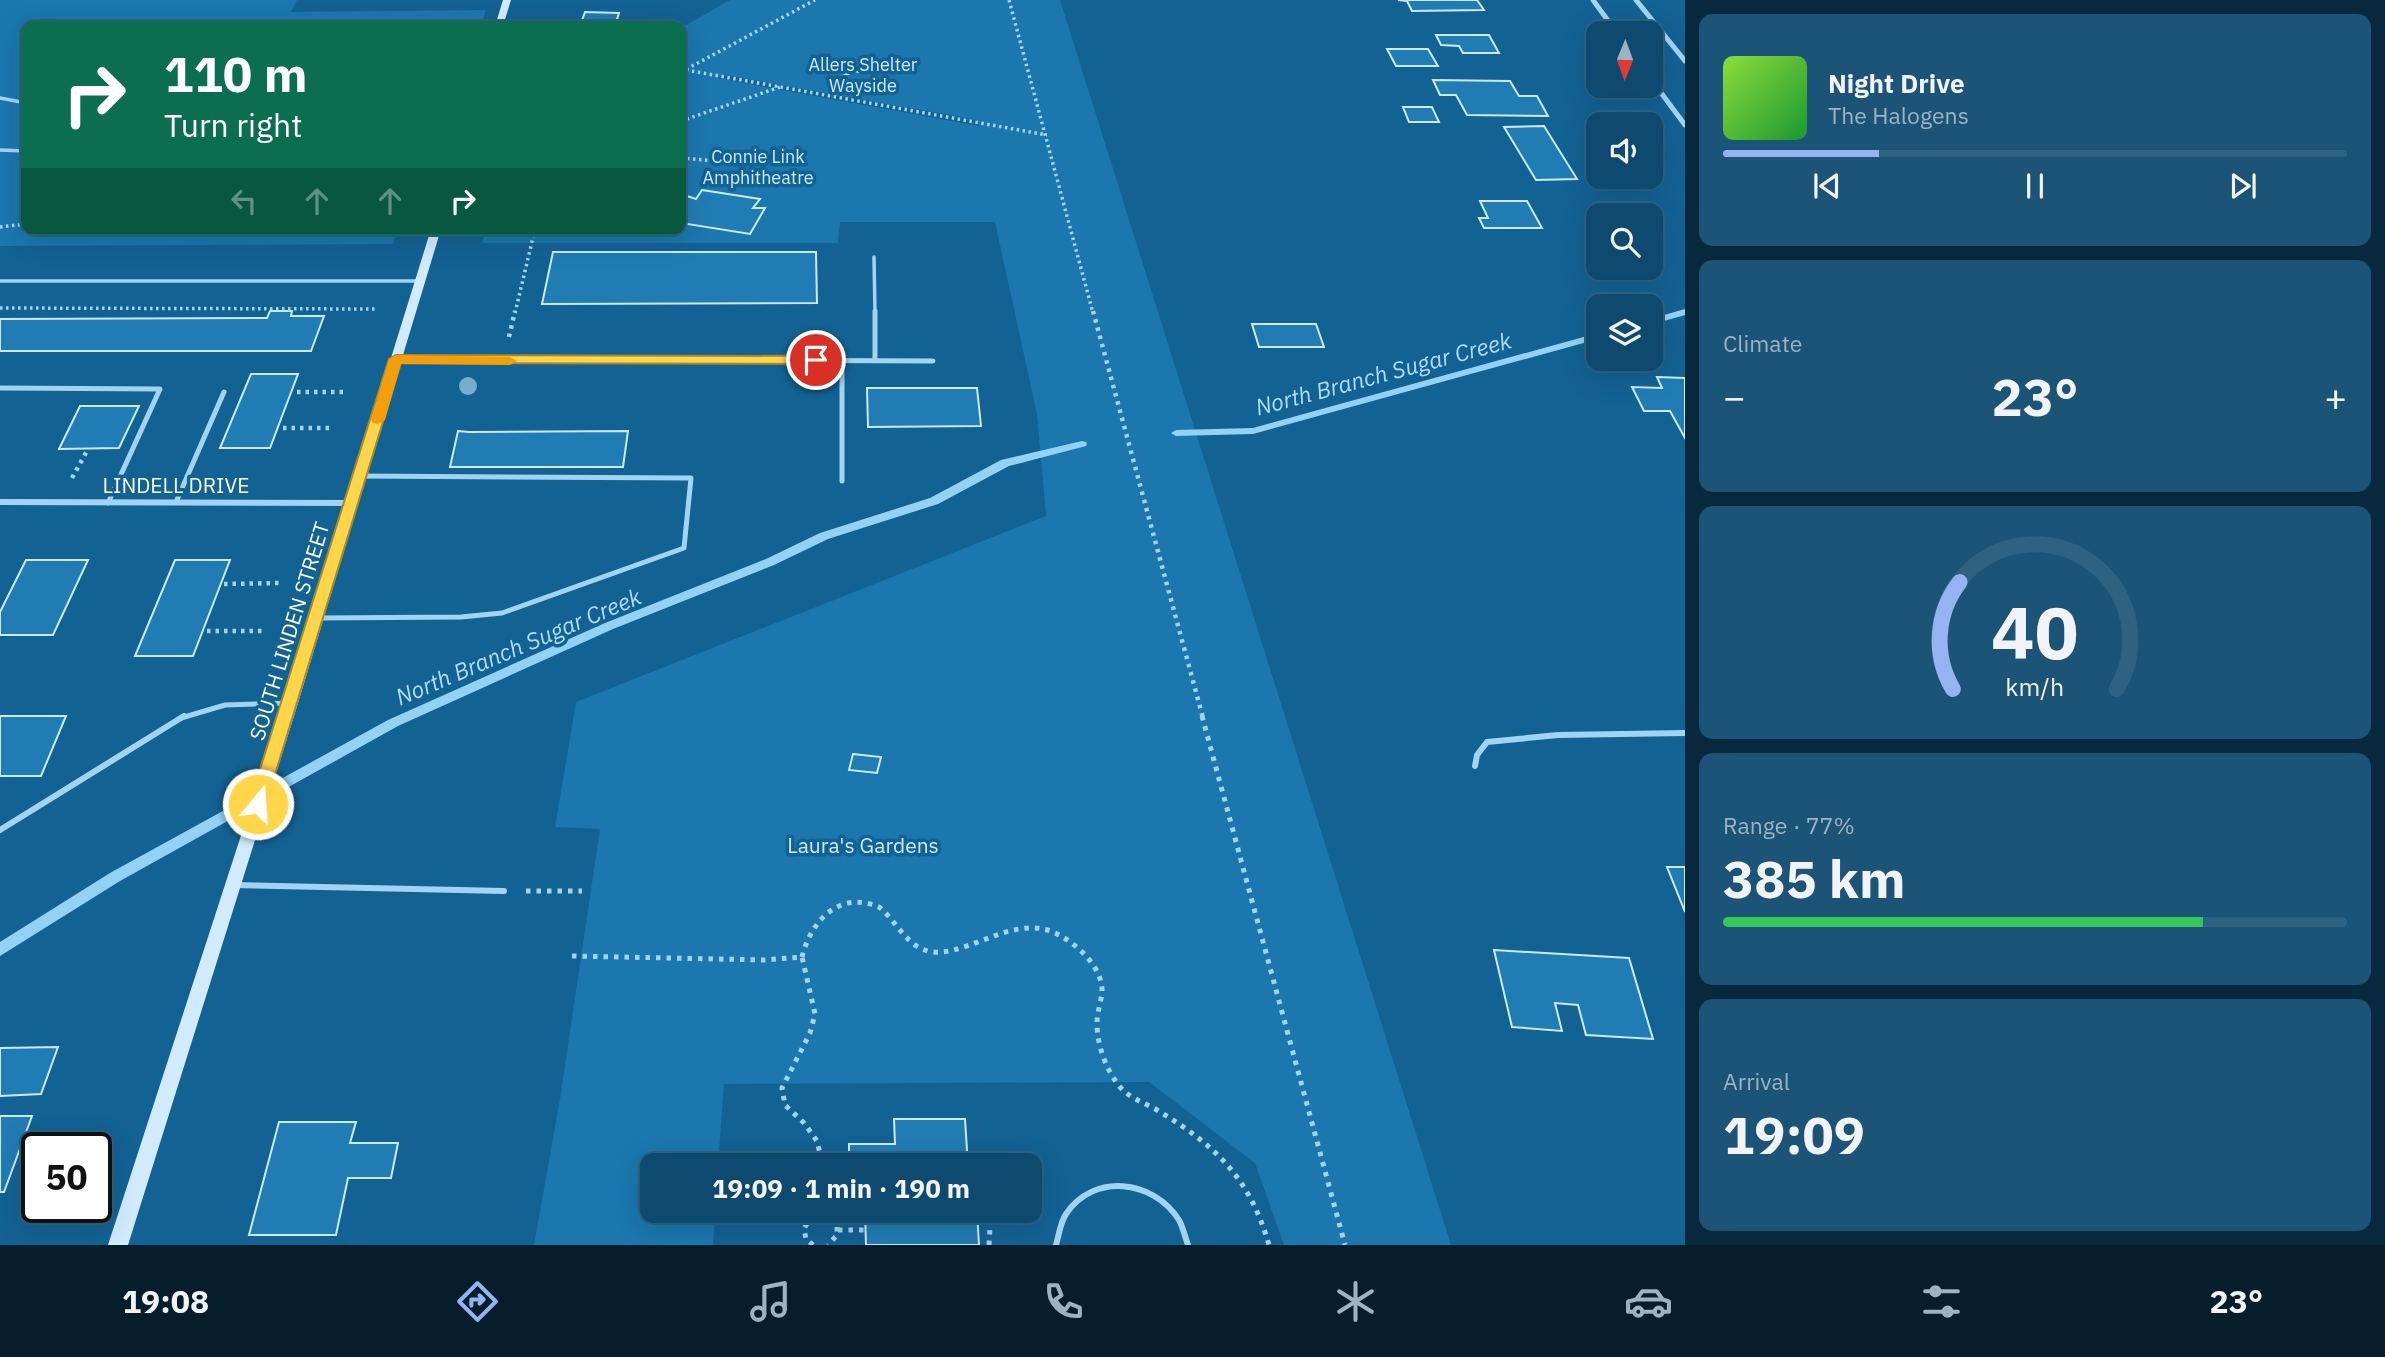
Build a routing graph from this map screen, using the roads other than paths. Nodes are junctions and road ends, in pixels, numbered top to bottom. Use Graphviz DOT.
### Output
graph roads {
  1 [pos="507,0"];
  2 [pos="1593,0"];
  3 [pos="1636,0"];
  4 [pos="501,21"];
  5 [pos="1608,21"];
  6 [pos="1685,61"];
  7 [pos="1663,95"];
  8 [pos="0,98"];
  9 [pos="21,102"];
  10 [pos="1685,125"];
  11 [pos="0,150"];
  12 [pos="21,151"];
  13 [pos="434,235"];
  14 [pos="874,257"];
  15 [pos="0,281"];
  16 [pos="420,281"];
  17 [pos="396,359"];
  18 [pos="842,360"];
  19 [pos="875,360"];
  20 [pos="933,360"];
  21 [pos="0,388"];
  22 [pos="224,392"];
  23 [pos="360,476"];
  24 [pos="842,481"];
  25 [pos="0,502"];
  26 [pos="176,502"];
  27 [pos="108,503"];
  28 [pos="352,503"];
  29 [pos="317,618"];
  30 [pos="290,704"];
  31 [pos="1685,733"];
  32 [pos="1475,766"];
  33 [pos="0,830"];
  34 [pos="232,882"];
  35 [pos="504,891"];
  36 [pos="118,1245"];
  37 [pos="1056,1245"];
  38 [pos="1188,1245"];
  1 -- 4 [label="main road"];
  2 -- 5 [label="street"];
  3 -- 6 [label="street"];
  7 -- 10 [label="street"];
  8 -- 9 [label="lane"];
  11 -- 12 [label="lane"];
  13 -- 16 [label="main road, SOUTH LINDEN STREET"];
  14 -- 19 [label="lane"];
  15 -- 16 [label="lane"];
  16 -- 17 [label="main road, SOUTH LINDEN STREET"];
  17 -- 18 [label="lane"];
  17 -- 23 [label="main road, SOUTH LINDEN STREET"];
  18 -- 19 [label="lane"];
  18 -- 24 [label="lane"];
  19 -- 20 [label="lane"];
  21 -- 27 [label="lane"];
  22 -- 26 [label="lane"];
  23 -- 28 [label="main road, SOUTH LINDEN STREET"];
  23 -- 29 [label="lane"];
  25 -- 27 [label="street, LINDELL DRIVE"];
  26 -- 27 [label="street, LINDELL DRIVE"];
  26 -- 28 [label="street, LINDELL DRIVE"];
  28 -- 29 [label="main road, SOUTH LINDEN STREET"];
  29 -- 30 [label="main road, SOUTH LINDEN STREET"];
  30 -- 33 [label="lane"];
  30 -- 34 [label="main road, SOUTH LINDEN STREET"];
  31 -- 32 [label="lane"];
  34 -- 35 [label="lane"];
  34 -- 36 [label="main road, SOUTH LINDEN STREET"];
  37 -- 38 [label="lane"];
}
